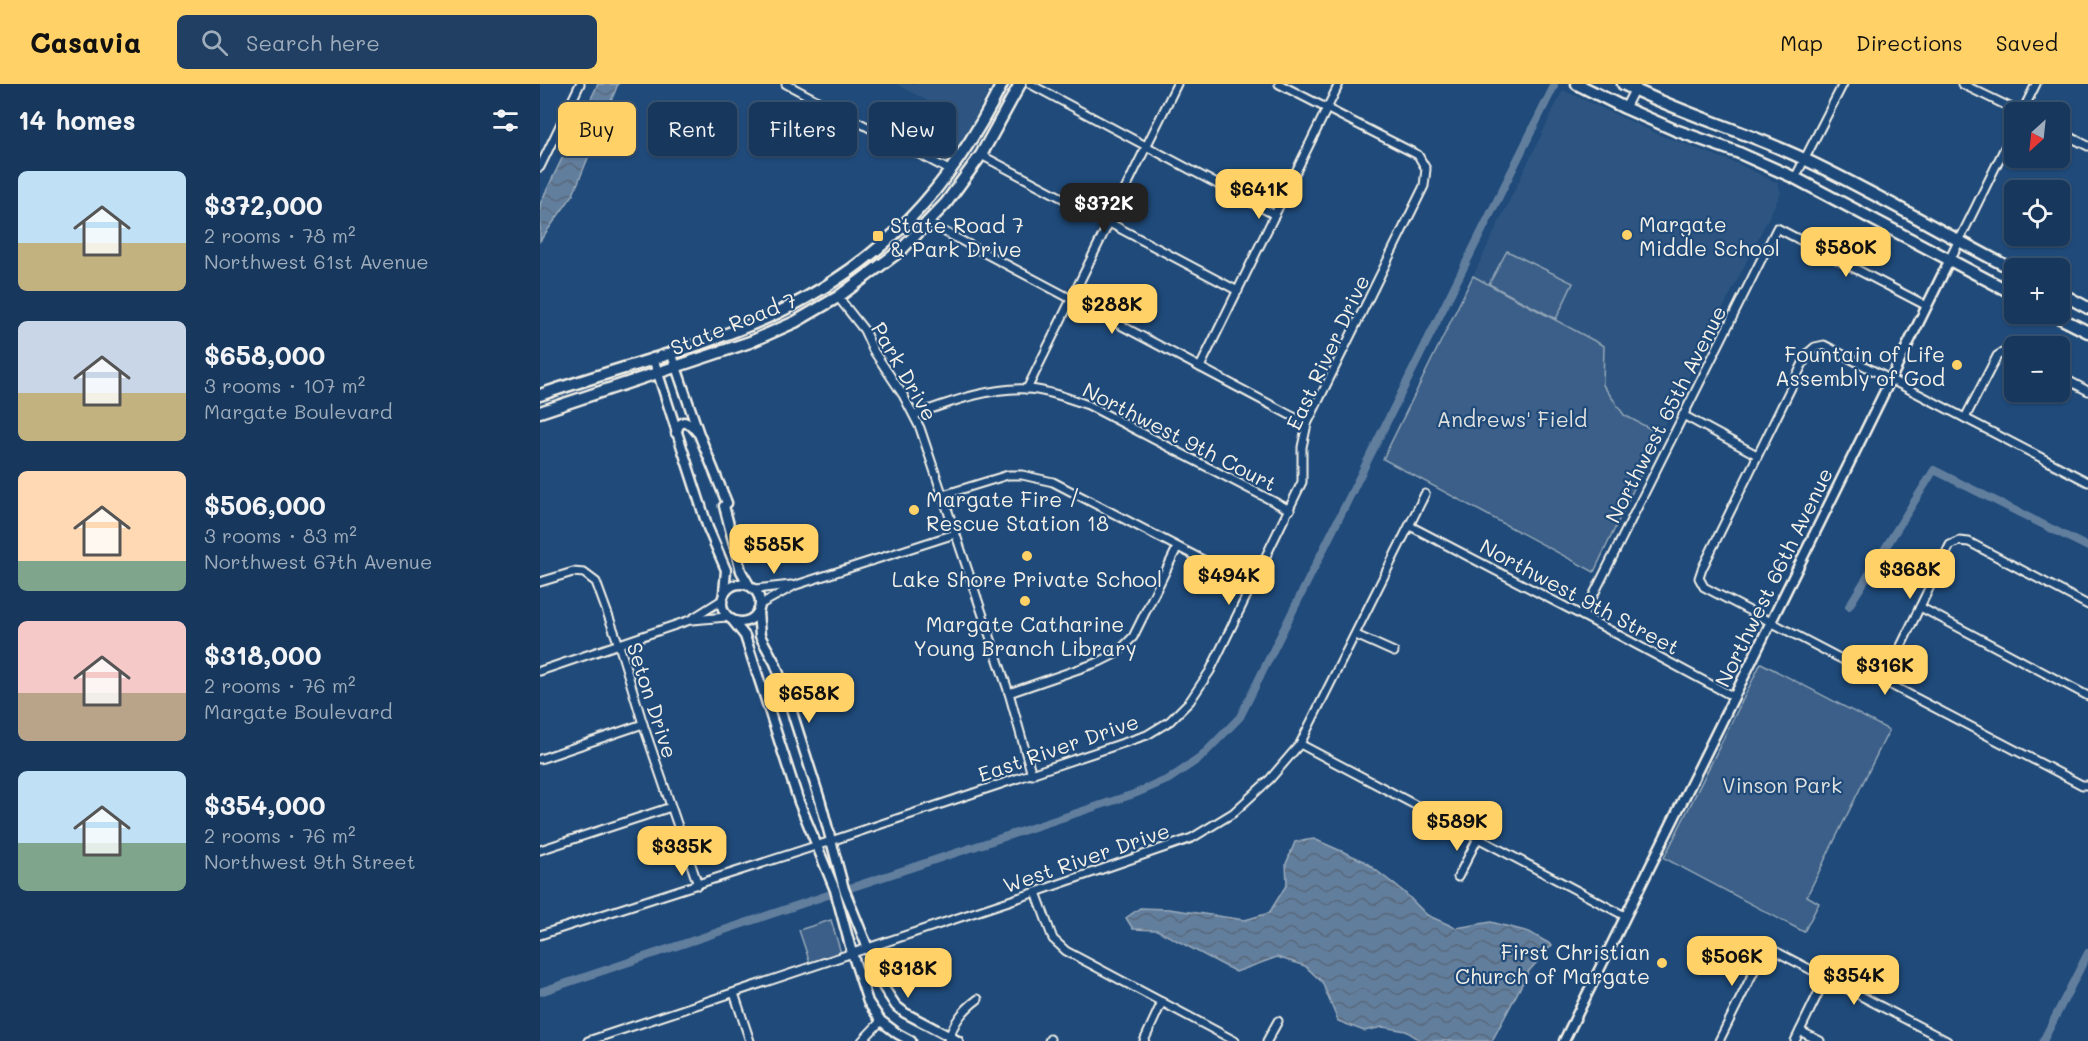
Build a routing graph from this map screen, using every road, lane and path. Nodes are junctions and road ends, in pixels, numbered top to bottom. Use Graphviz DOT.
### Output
graph roads {
  1 [pos="580,84"];
  2 [pos="786,84"];
  3 [pos="1002,84"];
  4 [pos="1011,84"];
  5 [pos="1020,84"];
  6 [pos="1030,84"];
  7 [pos="1177,84"];
  8 [pos="1279,84"];
  9 [pos="1340,84"];
  10 [pos="1577,84"];
  11 [pos="1623,84"];
  12 [pos="1843,84"];
  13 [pos="1962,84"];
  14 [pos="2036,84"];
  15 [pos="1636,87"];
  16 [pos="2026,102"];
  17 [pos="2004,104"];
  18 [pos="1008,108"];
  19 [pos="1327,108"];
  20 [pos="1625,108"];
  21 [pos="2070,137"];
  22 [pos="1147,146"];
  23 [pos="2088,146"];
  24 [pos="2004,150"];
  25 [pos="981,155"];
  26 [pos="1805,159"];
  27 [pos="540,167"];
  28 [pos="951,171"];
  29 [pos="1795,178"];
  30 [pos="946,204"];
  31 [pos="1275,215"];
  32 [pos="928,223"];
  33 [pos="1109,223"];
  34 [pos="1959,242"];
  35 [pos="1950,260"];
  36 [pos="862,262"];
  37 [pos="2004,265"];
  38 [pos="2004,289"];
  39 [pos="1238,291"];
  40 [pos="838,297"];
  41 [pos="2070,298"];
  42 [pos="1071,299"];
  43 [pos="1927,306"];
  44 [pos="2088,308"];
  45 [pos="2070,323"];
  46 [pos="2088,332"];
  47 [pos="671,352"];
  48 [pos="2004,352"];
  49 [pos="653,358"];
  50 [pos="676,367"];
  51 [pos="1200,367"];
  52 [pos="658,373"];
  53 [pos="1890,379"];
  54 [pos="2070,381"];
  55 [pos="1028,389"];
  56 [pos="2088,391"];
  57 [pos="540,395"];
  58 [pos="540,412"];
  59 [pos="914,415"];
  60 [pos="1683,415"];
  61 [pos="1965,418"];
  62 [pos="1307,424"];
  63 [pos="676,433"];
  64 [pos="699,434"];
  65 [pos="1757,455"];
  66 [pos="2088,482"];
  67 [pos="1425,494"];
  68 [pos="943,495"];
  69 [pos="1290,510"];
  70 [pos="1410,526"];
  71 [pos="955,534"];
  72 [pos="1177,548"];
  73 [pos="540,582"];
  74 [pos="796,585"];
  75 [pos="1252,586"];
  76 [pos="752,587"];
  77 [pos="723,597"];
  78 [pos="2088,605"];
  79 [pos="1920,607"];
  80 [pos="759,608"];
  81 [pos="1583,615"];
  82 [pos="730,619"];
  83 [pos="690,620"];
  84 [pos="1771,622"];
  85 [pos="1356,635"];
  86 [pos="619,645"];
  87 [pos="1394,652"];
  88 [pos="540,671"];
  89 [pos="1884,681"];
  90 [pos="1009,693"];
  91 [pos="2088,696"];
  92 [pos="1734,697"];
  93 [pos="643,724"];
  94 [pos="1300,744"];
  95 [pos="540,759"];
  96 [pos="1032,775"];
  97 [pos="2088,785"];
  98 [pos="671,807"];
  99 [pos="1478,838"];
  100 [pos="831,841"];
  101 [pos="817,846"];
  102 [pos="540,850"];
  103 [pos="1458,877"];
  104 [pos="698,885"];
  105 [pos="1036,892"];
  106 [pos="1625,916"];
  107 [pos="540,935"];
  108 [pos="867,948"];
  109 [pos="852,953"];
  110 [pos="1826,977"];
  111 [pos="734,993"];
  112 [pos="978,999"];
  113 [pos="1162,1002"];
  114 [pos="882,1021"];
  115 [pos="1278,1022"];
  116 [pos="1800,1030"];
  117 [pos="952,1040"];
  118 [pos="588,1041"];
  119 [pos="750,1041"];
  120 [pos="862,1041"];
  121 [pos="911,1041"];
  122 [pos="1143,1041"];
  123 [pos="1235,1041"];
  124 [pos="1267,1041"];
  125 [pos="1564,1041"];
  126 [pos="1719,1041"];
  127 [pos="1795,1041"];
  128 [pos="1820,1041"];
  129 [pos="1947,1041"];
  1 -- 27 [label="street"];
  2 -- 28 [label="street"];
  3 -- 28 [label="main road, State Road 7"];
  4 -- 18 [label="main road"];
  5 -- 18 [label="main road, State Road 7"];
  6 -- 22 [label="street"];
  7 -- 22 [label="street"];
  8 -- 19 [label="street"];
  9 -- 19 [label="street"];
  10 -- 20 [label="main road"];
  11 -- 15 [label="main road"];
  12 -- 26 [label="street"];
  13 -- 17 [label="street"];
  14 -- 16 [label="street"];
  15 -- 20 [label="street"];
  15 -- 26 [label="main road"];
  18 -- 25 [label="main road, State Road 7"];
  19 -- 31 [label="street"];
  19 -- 62 [label="street, East River Drive"];
  20 -- 29 [label="main road"];
  21 -- 23 [label="street"];
  22 -- 31 [label="street"];
  22 -- 33 [label="street"];
  24 -- 34 [label="street, Northwest 66th Avenue"];
  25 -- 30 [label="main road, State Road 7"];
  25 -- 33 [label="street"];
  26 -- 29 [label="street"];
  26 -- 34 [label="main road"];
  28 -- 30 [label="main road"];
  28 -- 36 [label="main road, State Road 7"];
  29 -- 35 [label="main road"];
  30 -- 32 [label="main road, State Road 7"];
  31 -- 39 [label="street"];
  32 -- 40 [label="main road, State Road 7"];
  32 -- 42 [label="street"];
  33 -- 39 [label="street"];
  33 -- 42 [label="street"];
  34 -- 35 [label="street, Northwest 66th Avenue"];
  34 -- 37 [label="main road"];
  35 -- 38 [label="main road"];
  35 -- 43 [label="street, Northwest 66th Avenue"];
  36 -- 40 [label="main road"];
  36 -- 47 [label="main road, State Road 7"];
  39 -- 51 [label="street"];
  40 -- 50 [label="main road, State Road 7"];
  40 -- 59 [label="street, Park Drive"];
  41 -- 44 [label="main road"];
  42 -- 51 [label="street"];
  42 -- 55 [label="street"];
  43 -- 53 [label="street, Northwest 66th Avenue"];
  43 -- 60 [label="street, Northwest 65th Avenue"];
  45 -- 46 [label="main road"];
  47 -- 49 [label="main road, State Road 7"];
  47 -- 50 [label="street"];
  48 -- 61 [label="street"];
  49 -- 52 [label="street"];
  49 -- 57 [label="main road, State Road 7"];
  50 -- 52 [label="main road, State Road 7"];
  50 -- 64 [label="street"];
  51 -- 62 [label="street"];
  52 -- 58 [label="main road, State Road 7"];
  52 -- 63 [label="street"];
  53 -- 61 [label="street"];
  53 -- 65 [label="street"];
  53 -- 84 [label="street, Northwest 66th Avenue"];
  54 -- 56 [label="street"];
  55 -- 59 [label="street, Northwest 9th Court"];
  55 -- 69 [label="street, Northwest 9th Court"];
  59 -- 68 [label="street, Park Drive"];
  60 -- 65 [label="street"];
  60 -- 81 [label="street, Northwest 65th Avenue"];
  61 -- 66 [label="street"];
  62 -- 69 [label="street, East River Drive"];
  63 -- 64 [label="street"];
  63 -- 77 [label="street"];
  64 -- 76 [label="street"];
  65 -- 84 [label="street"];
  67 -- 70 [label="street, West River Drive"];
  68 -- 71 [label="street, Park Drive"];
  68 -- 72 [label="street"];
  69 -- 75 [label="street, East River Drive"];
  70 -- 81 [label="street, Northwest 9th Street"];
  70 -- 85 [label="street, West River Drive"];
  71 -- 74 [label="street"];
  71 -- 90 [label="street, Park Drive"];
  72 -- 75 [label="street"];
  72 -- 90 [label="street"];
  73 -- 86 [label="street, Seton Drive"];
  74 -- 76 [label="street"];
  74 -- 80 [label="street"];
  75 -- 96 [label="street, East River Drive"];
  76 -- 77 [label="street"];
  76 -- 80 [label="street"];
  77 -- 82 [label="street"];
  77 -- 83 [label="street"];
  78 -- 79 [label="street"];
  79 -- 89 [label="street"];
  79 -- 91 [label="street"];
  80 -- 82 [label="street"];
  80 -- 100 [label="street"];
  81 -- 92 [label="street, Northwest 9th Street"];
  82 -- 83 [label="street"];
  82 -- 101 [label="street"];
  83 -- 86 [label="street"];
  84 -- 89 [label="street"];
  84 -- 92 [label="street, Northwest 66th Avenue"];
  85 -- 87 [label="street"];
  85 -- 94 [label="street, West River Drive"];
  86 -- 88 [label="street"];
  86 -- 93 [label="street, Seton Drive"];
  89 -- 97 [label="street"];
  90 -- 96 [label="street, Park Drive"];
  92 -- 106 [label="street, Northwest 66th Avenue"];
  93 -- 95 [label="street"];
  93 -- 98 [label="street, Seton Drive"];
  94 -- 99 [label="street"];
  94 -- 105 [label="street, West River Drive"];
  96 -- 100 [label="street, East River Drive"];
  98 -- 102 [label="street"];
  98 -- 104 [label="street, Seton Drive"];
  99 -- 103 [label="street"];
  99 -- 106 [label="street"];
  100 -- 101 [label="street, East River Drive"];
  100 -- 108 [label="street"];
  101 -- 104 [label="street, East River Drive"];
  101 -- 109 [label="street"];
  104 -- 107 [label="street, East River Drive"];
  105 -- 108 [label="street, West River Drive"];
  105 -- 113 [label="street"];
  106 -- 125 [label="street, Northwest 66th Avenue"];
  108 -- 109 [label="street, West River Drive"];
  108 -- 117 [label="street"];
  109 -- 111 [label="street, West River Drive"];
  109 -- 114 [label="street"];
  110 -- 116 [label="street"];
  110 -- 126 [label="street"];
  110 -- 129 [label="street"];
  111 -- 118 [label="street, West River Drive"];
  111 -- 119 [label="street"];
  112 -- 117 [label="street"];
  113 -- 122 [label="street"];
  113 -- 123 [label="street"];
  114 -- 120 [label="street"];
  114 -- 121 [label="street"];
  115 -- 124 [label="street"];
  116 -- 127 [label="street"];
  116 -- 128 [label="street"];
}
